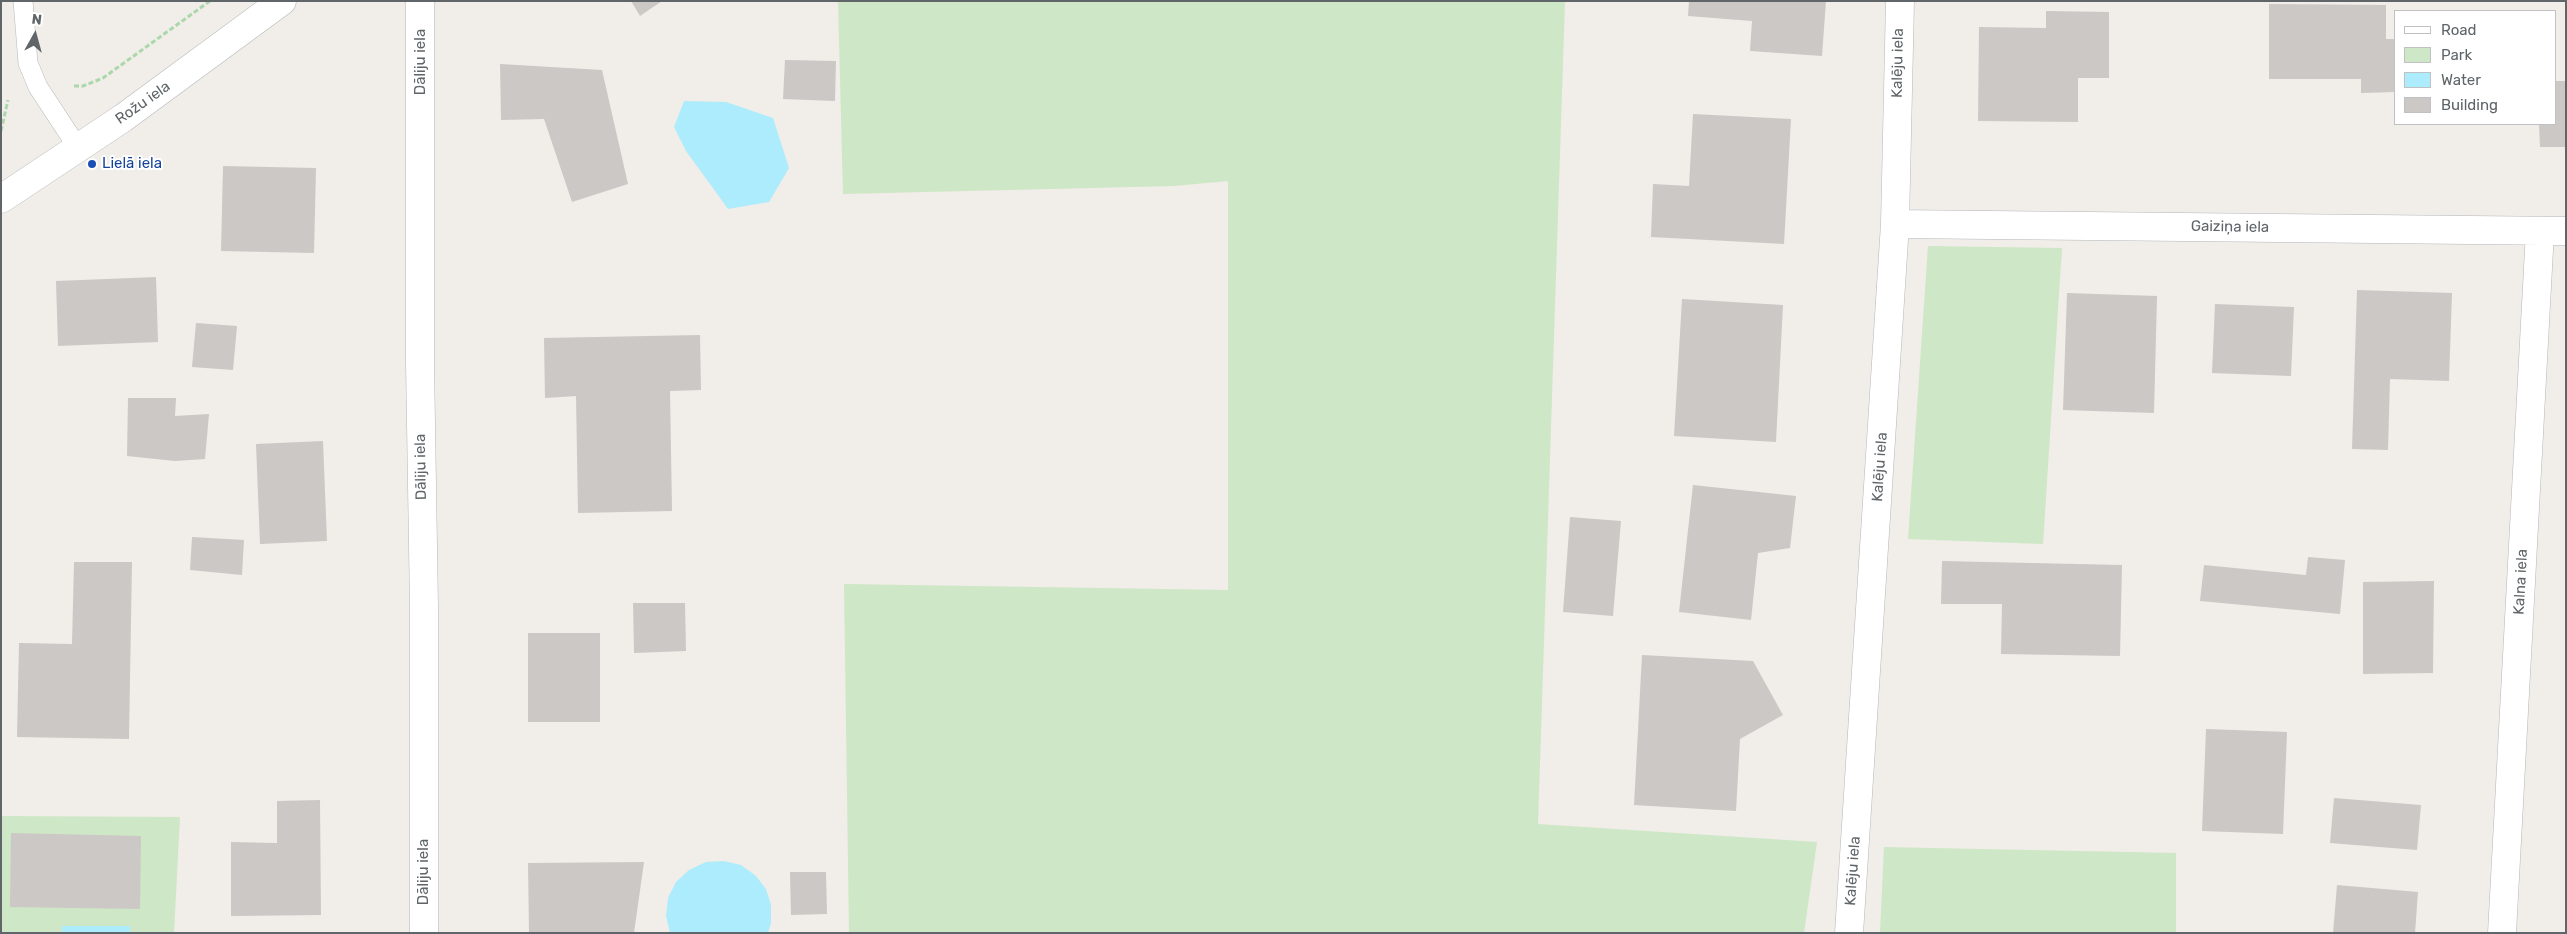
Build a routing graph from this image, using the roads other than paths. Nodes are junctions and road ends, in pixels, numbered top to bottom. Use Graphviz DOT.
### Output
graph roads {
  1 [pos="23,1"];
  2 [pos="282,1"];
  3 [pos="420,1"];
  4 [pos="1900,1"];
  5 [pos="78,148"];
  6 [pos="1,199"];
  7 [pos="1895,224"];
  8 [pos="2553,231"];
  9 [pos="424,933"];
  10 [pos="1849,933"];
  11 [pos="2502,933"];
  1 -- 5 [label="lane"];
  2 -- 5 [label="street, Rožu iela"];
  3 -- 9 [label="street, Dāliju iela"];
  4 -- 7 [label="street, Kalēju iela"];
  5 -- 6 [label="street, Rožu iela"];
  7 -- 8 [label="street, Gaiziņa iela"];
  7 -- 10 [label="street, Kalēju iela"];
  8 -- 11 [label="street, Kalna iela"];
}
